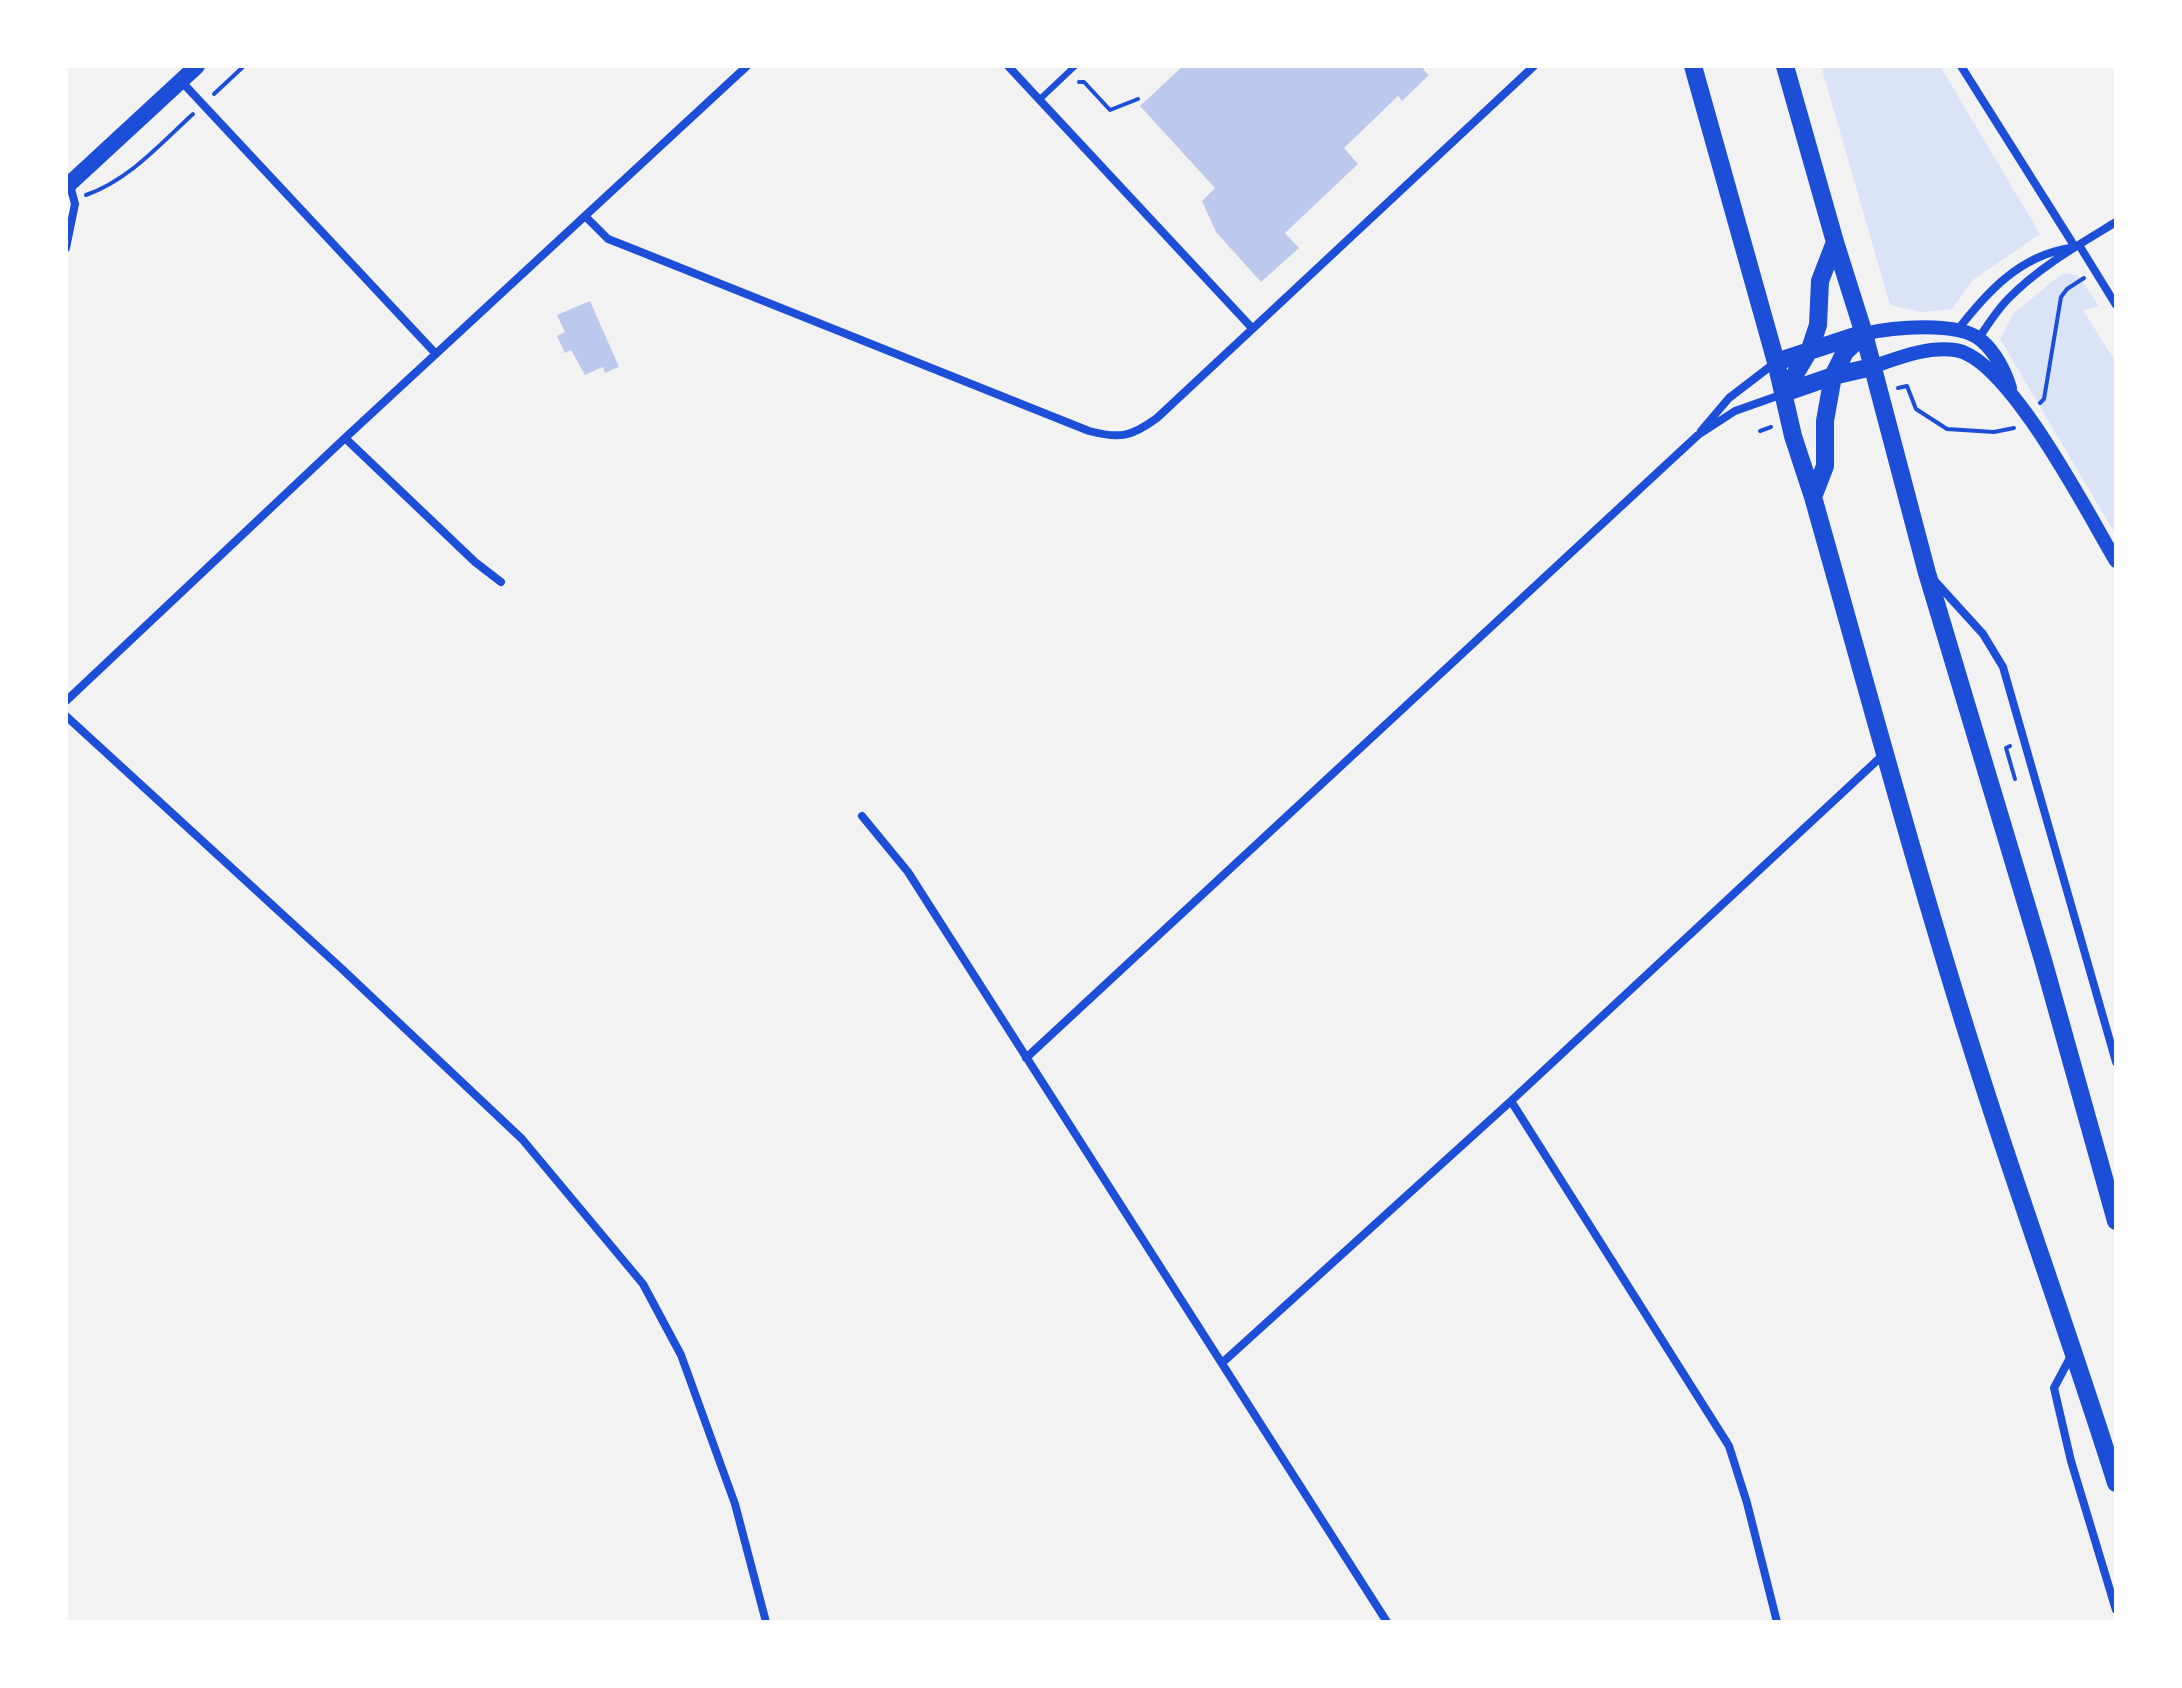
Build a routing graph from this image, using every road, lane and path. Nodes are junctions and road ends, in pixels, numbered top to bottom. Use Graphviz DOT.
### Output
graph roads {
  1 [pos="197,66"];
  2 [pos="244,66"];
  3 [pos="747,66"];
  4 [pos="1008,66"];
  5 [pos="1075,66"];
  6 [pos="1534,66"];
  7 [pos="1693,66"];
  8 [pos="1785,66"];
  9 [pos="1961,66"];
  10 [pos="181,81"];
  11 [pos="1087,86"];
  12 [pos="1138,99"];
  13 [pos="1039,100"];
  14 [pos="203,104"];
  15 [pos="70,190"];
  16 [pos="585,216"];
  17 [pos="2116,222"];
  18 [pos="1835,242"];
  19 [pos="2077,246"];
  20 [pos="66,248"];
  21 [pos="2095,271"];
  22 [pos="2116,305"];
  23 [pos="1252,328"];
  24 [pos="1956,332"];
  25 [pos="1864,334"];
  26 [pos="1979,338"];
  27 [pos="1810,349"];
  28 [pos="1959,350"];
  29 [pos="436,354"];
  30 [pos="1776,362"];
  31 [pos="1872,367"];
  32 [pos="1833,376"];
  33 [pos="2011,392"];
  34 [pos="1784,393"];
  35 [pos="1878,394"];
  36 [pos="2028,417"];
  37 [pos="1790,422"];
  38 [pos="1760,431"];
  39 [pos="1698,435"];
  40 [pos="345,438"];
  41 [pos="1813,497"];
  42 [pos="2116,561"];
  43 [pos="1927,573"];
  44 [pos="501,582"];
  45 [pos="66,701"];
  46 [pos="66,716"];
  47 [pos="1886,752"];
  48 [pos="862,816"];
  49 [pos="1026,1058"];
  50 [pos="2116,1062"];
  51 [pos="1511,1101"];
  52 [pos="2116,1221"];
  53 [pos="2074,1350"];
  54 [pos="1222,1363"];
  55 [pos="2116,1483"];
  56 [pos="2116,1610"];
  57 [pos="766,1622"];
  58 [pos="1387,1622"];
  59 [pos="1777,1622"];
  1 -- 10 [label="main road"];
  2 -- 14 [label="path"];
  3 -- 16 [label="street"];
  4 -- 13 [label="street"];
  5 -- 13 [label="lane"];
  6 -- 23 [label="street"];
  7 -- 30 [label="main road"];
  8 -- 18 [label="main road"];
  9 -- 19 [label="street"];
  10 -- 14 [label="street"];
  10 -- 15 [label="main road"];
  11 -- 12 [label="path"];
  13 -- 23 [label="street"];
  14 -- 15 [label="path"];
  14 -- 29 [label="street"];
  15 -- 20 [label="street"];
  16 -- 23 [label="street"];
  16 -- 29 [label="street"];
  17 -- 19 [label="street"];
  18 -- 25 [label="main road"];
  18 -- 27 [label="main road"];
  19 -- 21 [label="street"];
  19 -- 24 [label="street"];
  19 -- 26 [label="street"];
  21 -- 22 [label="street"];
  21 -- 36 [label="path"];
  24 -- 25 [label="street"];
  24 -- 26 [label="street"];
  24 -- 28 [label="street"];
  25 -- 27 [label="main road"];
  25 -- 31 [label="main road"];
  25 -- 32 [label="main road"];
  26 -- 28 [label="street"];
  26 -- 33 [label="street"];
  27 -- 30 [label="main road"];
  27 -- 34 [label="main road"];
  28 -- 31 [label="street"];
  28 -- 33 [label="street"];
  29 -- 40 [label="street"];
  30 -- 34 [label="main road"];
  30 -- 39 [label="street"];
  31 -- 32 [label="main road"];
  31 -- 35 [label="main road"];
  32 -- 34 [label="main road"];
  32 -- 41 [label="main road"];
  33 -- 36 [label="street"];
  34 -- 37 [label="main road"];
  34 -- 39 [label="street"];
  35 -- 36 [label="path"];
  35 -- 43 [label="main road"];
  36 -- 42 [label="street"];
  37 -- 38 [label="path"];
  37 -- 41 [label="main road"];
  39 -- 49 [label="street"];
  40 -- 44 [label="street"];
  40 -- 45 [label="street"];
  41 -- 47 [label="main road"];
  43 -- 50 [label="street"];
  43 -- 52 [label="main road"];
  46 -- 57 [label="street"];
  47 -- 51 [label="street"];
  47 -- 53 [label="main road"];
  48 -- 49 [label="street"];
  49 -- 54 [label="street"];
  51 -- 54 [label="street"];
  51 -- 59 [label="street"];
  53 -- 55 [label="main road"];
  53 -- 56 [label="street"];
  54 -- 58 [label="street"];
}
